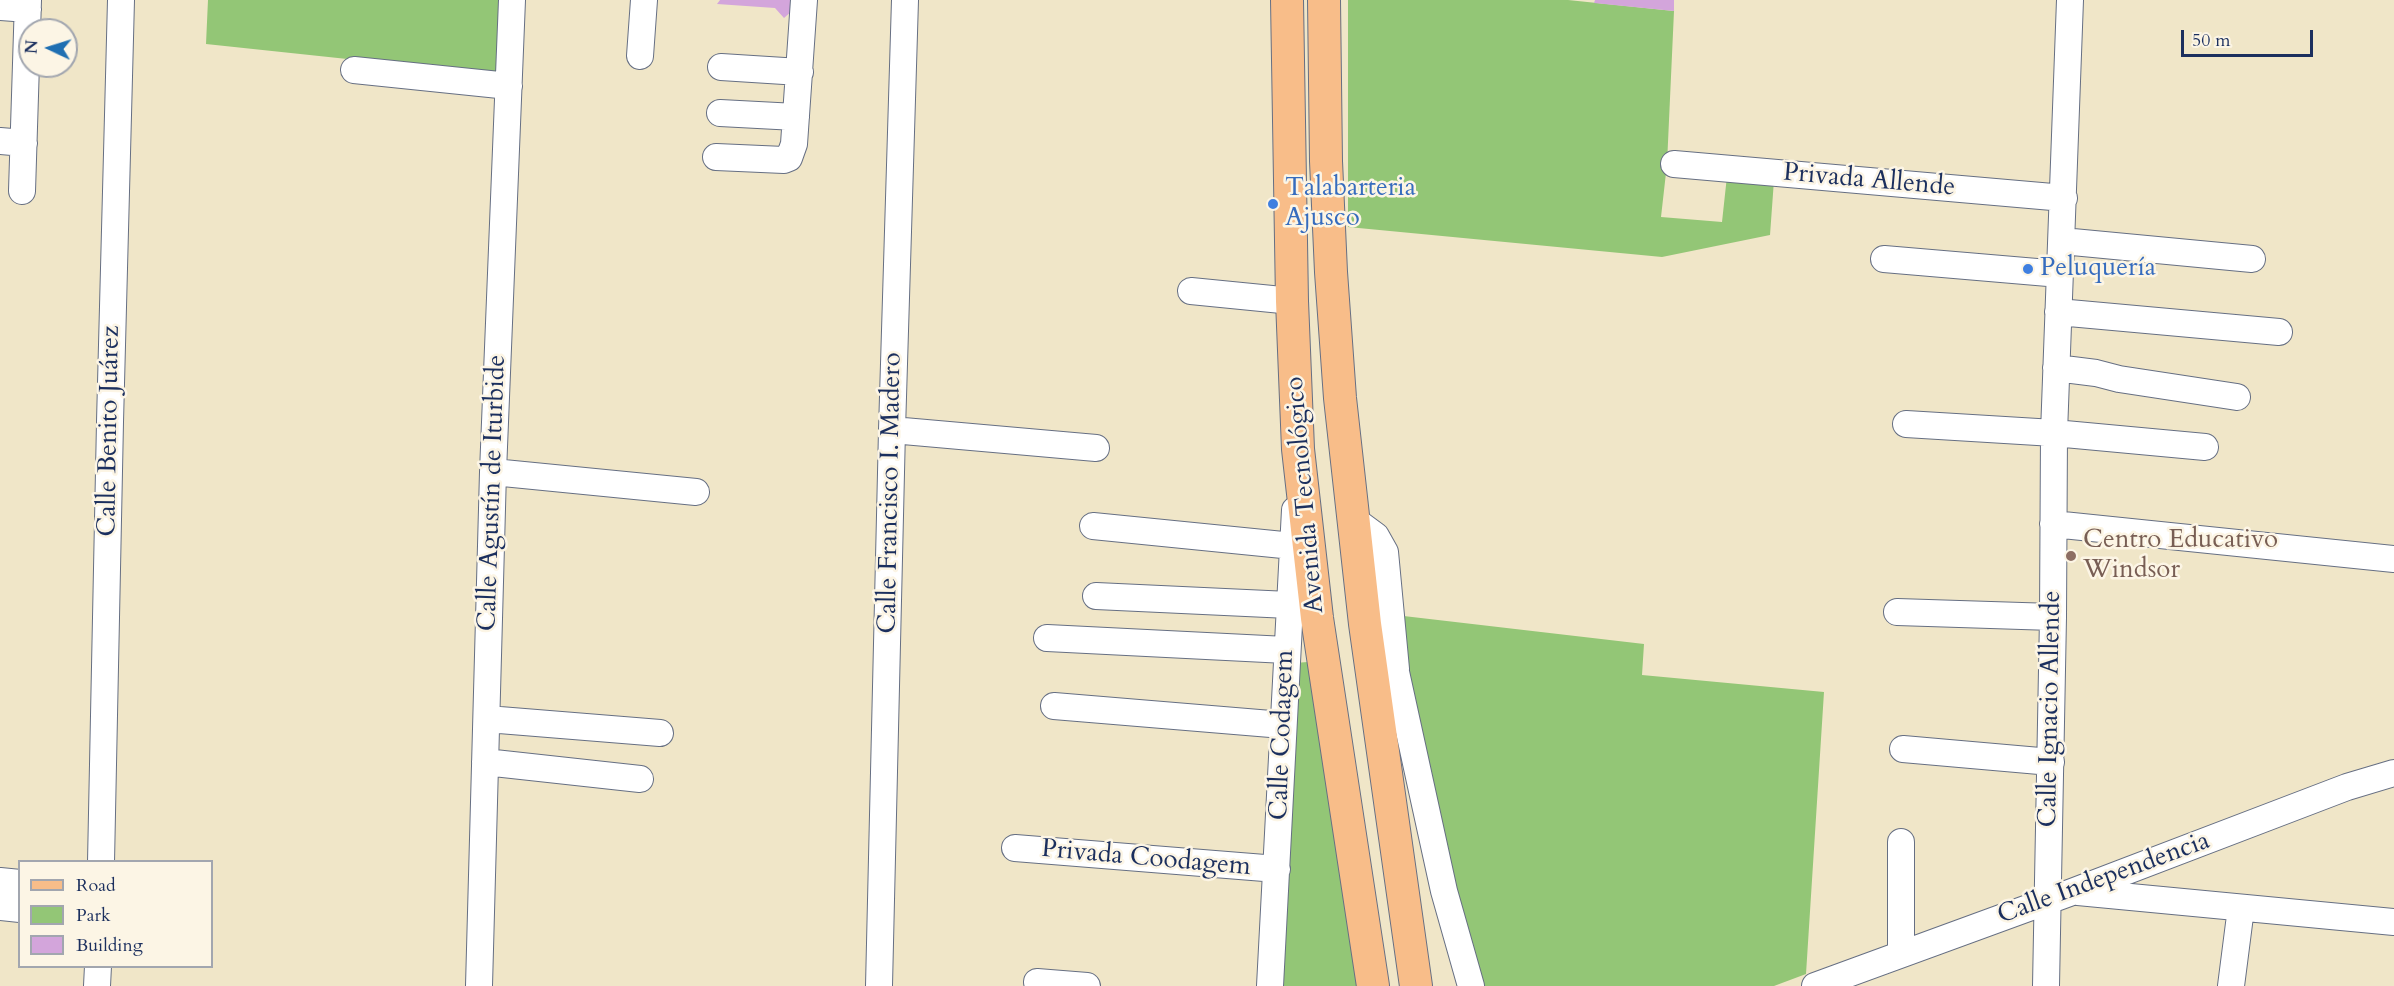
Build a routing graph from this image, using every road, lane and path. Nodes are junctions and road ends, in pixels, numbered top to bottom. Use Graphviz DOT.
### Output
graph roads {
  1 [pos="121,0"];
  2 [pos="512,0"];
  3 [pos="644,0"];
  4 [pos="804,0"];
  5 [pos="905,0"];
  6 [pos="1287,0"];
  7 [pos="1324,0"];
  8 [pos="2070,0"];
  9 [pos="28,5"];
  10 [pos="0,7"];
  11 [pos="640,56"];
  12 [pos="721,67"];
  13 [pos="354,70"];
  14 [pos="800,72"];
  15 [pos="509,86"];
  16 [pos="720,113"];
  17 [pos="796,117"];
  18 [pos="12,142"];
  19 [pos="716,157"];
  20 [pos="1674,165"];
  21 [pos="22,191"];
  22 [pos="2064,198"];
  23 [pos="2062,241"];
  24 [pos="1884,259"];
  25 [pos="2252,259"];
  26 [pos="2060,274"];
  27 [pos="1191,291"];
  28 [pos="1292,301"];
  29 [pos="2058,312"];
  30 [pos="2279,332"];
  31 [pos="2056,368"];
  32 [pos="2237,397"];
  33 [pos="1906,424"];
  34 [pos="892,430"];
  35 [pos="2054,433"];
  36 [pos="2205,447"];
  37 [pos="1096,448"];
  38 [pos="1298,449"];
  39 [pos="493,472"];
  40 [pos="696,492"];
  41 [pos="1353,519"];
  42 [pos="2053,524"];
  43 [pos="1093,525"];
  44 [pos="1293,546"];
  45 [pos="2394,558"];
  46 [pos="1096,596"];
  47 [pos="1289,605"];
  48 [pos="1897,612"];
  49 [pos="2054,617"];
  50 [pos="1365,624"];
  51 [pos="1047,638"];
  52 [pos="1287,650"];
  53 [pos="1396,672"];
  54 [pos="1053,706"];
  55 [pos="487,719"];
  56 [pos="1283,725"];
  57 [pos="660,734"];
  58 [pos="1903,748"];
  59 [pos="485,762"];
  60 [pos="2051,762"];
  61 [pos="2394,773"];
  62 [pos="640,779"];
  63 [pos="1901,842"];
  64 [pos="1015,848"];
  65 [pos="101,860"];
  66 [pos="1277,868"];
  67 [pos="0,881"];
  68 [pos="18,883"];
  69 [pos="2072,892"];
  70 [pos="2048,900"];
  71 [pos="0,907"];
  72 [pos="2241,908"];
  73 [pos="18,909"];
  74 [pos="2394,922"];
  75 [pos="1901,954"];
  76 [pos="98,968"];
  77 [pos="1037,982"];
  78 [pos="97,986"];
  79 [pos="478,986"];
  80 [pos="879,986"];
  81 [pos="1087,986"];
  82 [pos="1270,986"];
  83 [pos="1373,986"];
  84 [pos="1416,986"];
  85 [pos="1471,986"];
  86 [pos="1815,986"];
  87 [pos="2046,986"];
  88 [pos="2231,986"];
  1 -- 65 [label="street, Calle Benito Juárez"];
  2 -- 15 [label="street, Calle Agustín de Iturbide"];
  3 -- 11 [label="street"];
  4 -- 14 [label="street"];
  5 -- 34 [label="street, Calle Francisco I. Madero"];
  6 -- 28 [label="main road, Avenida Tecnológico"];
  7 -- 41 [label="main road, Avenida Tecnológico"];
  8 -- 22 [label="street, Calle Ignacio Allende"];
  9 -- 10 [label="street"];
  9 -- 18 [label="street"];
  12 -- 14 [label="street"];
  13 -- 15 [label="street"];
  14 -- 17 [label="street"];
  15 -- 39 [label="street, Calle Agustín de Iturbide"];
  16 -- 17 [label="street"];
  17 -- 19 [label="street"];
  18 -- 21 [label="street"];
  20 -- 22 [label="street, Privada Allende"];
  22 -- 23 [label="street, Calle Ignacio Allende"];
  23 -- 25 [label="street"];
  23 -- 26 [label="street, Calle Ignacio Allende"];
  24 -- 26 [label="street"];
  26 -- 29 [label="street, Calle Ignacio Allende"];
  27 -- 28 [label="street"];
  28 -- 38 [label="main road, Avenida Tecnológico"];
  29 -- 30 [label="street"];
  29 -- 31 [label="street, Calle Ignacio Allende"];
  31 -- 32 [label="street"];
  31 -- 35 [label="street, Calle Ignacio Allende"];
  33 -- 35 [label="street"];
  34 -- 37 [label="street"];
  34 -- 80 [label="street, Calle Francisco I. Madero"];
  35 -- 36 [label="street"];
  35 -- 42 [label="street, Calle Ignacio Allende"];
  38 -- 44 [label="street, Calle Codagem"];
  38 -- 83 [label="main road, Avenida Tecnológico"];
  39 -- 40 [label="street"];
  39 -- 55 [label="street, Calle Agustín de Iturbide"];
  41 -- 50 [label="main road, Avenida Tecnológico"];
  41 -- 53 [label="street"];
  42 -- 45 [label="street"];
  42 -- 49 [label="street, Calle Ignacio Allende"];
  43 -- 44 [label="street"];
  44 -- 47 [label="street, Calle Codagem"];
  46 -- 47 [label="street"];
  47 -- 52 [label="street, Calle Codagem"];
  48 -- 49 [label="street"];
  49 -- 60 [label="street, Calle Ignacio Allende"];
  50 -- 53 [label="street"];
  50 -- 84 [label="main road, Avenida Tecnológico"];
  51 -- 52 [label="street"];
  52 -- 56 [label="street, Calle Codagem"];
  53 -- 85 [label="street"];
  54 -- 56 [label="street"];
  55 -- 57 [label="street"];
  55 -- 59 [label="street, Calle Agustín de Iturbide"];
  56 -- 66 [label="street, Calle Codagem"];
  58 -- 60 [label="street"];
  59 -- 62 [label="street"];
  59 -- 79 [label="street, Calle Agustín de Iturbide"];
  60 -- 70 [label="street, Calle Ignacio Allende"];
  61 -- 69 [label="street, Calle Independencia"];
  63 -- 75 [label="street"];
  64 -- 66 [label="street, Privada Coodagem"];
  66 -- 82 [label="street, Calle Codagem"];
  67 -- 68 [label="street"];
  69 -- 70 [label="street, Calle Independencia"];
  69 -- 72 [label="street"];
  70 -- 75 [label="street, Calle Independencia"];
  70 -- 87 [label="street, Calle Ignacio Allende"];
  71 -- 73 [label="street"];
  72 -- 74 [label="street"];
  72 -- 88 [label="street"];
  75 -- 86 [label="street, Calle Independencia"];
  76 -- 78 [label="street"];
  77 -- 81 [label="street"];
}
